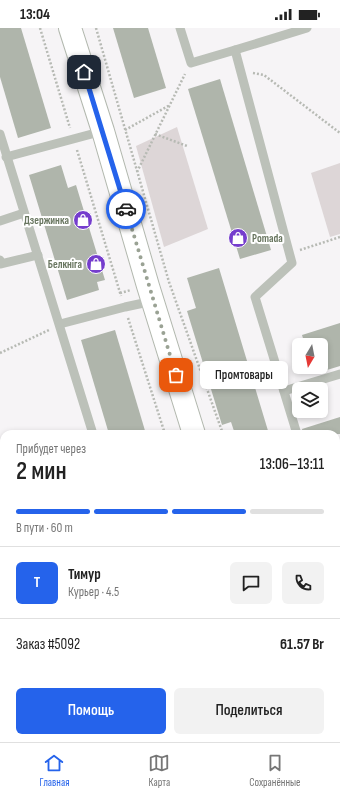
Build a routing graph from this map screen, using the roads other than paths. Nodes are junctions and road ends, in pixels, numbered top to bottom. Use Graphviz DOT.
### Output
graph roads {
  1 [pos="70,28"];
  2 [pos="180,28"];
  3 [pos="307,28"];
  4 [pos="235,50"];
  5 [pos="103,131"];
  6 [pos="0,134"];
  7 [pos="6,157"];
  8 [pos="24,213"];
  9 [pos="0,221"];
  10 [pos="38,255"];
  11 [pos="0,260"];
  12 [pos="153,301"];
  13 [pos="60,324"];
  14 [pos="340,374"];
  15 [pos="284,391"];
  16 [pos="92,430"];
  17 [pos="193,430"];
  18 [pos="296,430"];
  1 -- 5 [label="main road"];
  2 -- 4 [label="lane"];
  3 -- 4 [label="lane"];
  4 -- 15 [label="lane"];
  5 -- 7 [label="lane"];
  5 -- 12 [label="main road"];
  6 -- 7 [label="lane"];
  7 -- 8 [label="lane"];
  8 -- 9 [label="lane"];
  8 -- 10 [label="lane"];
  10 -- 11 [label="lane"];
  10 -- 13 [label="lane"];
  12 -- 13 [label="lane"];
  12 -- 17 [label="main road"];
  13 -- 16 [label="lane"];
  14 -- 15 [label="lane"];
  15 -- 18 [label="lane"];
}
